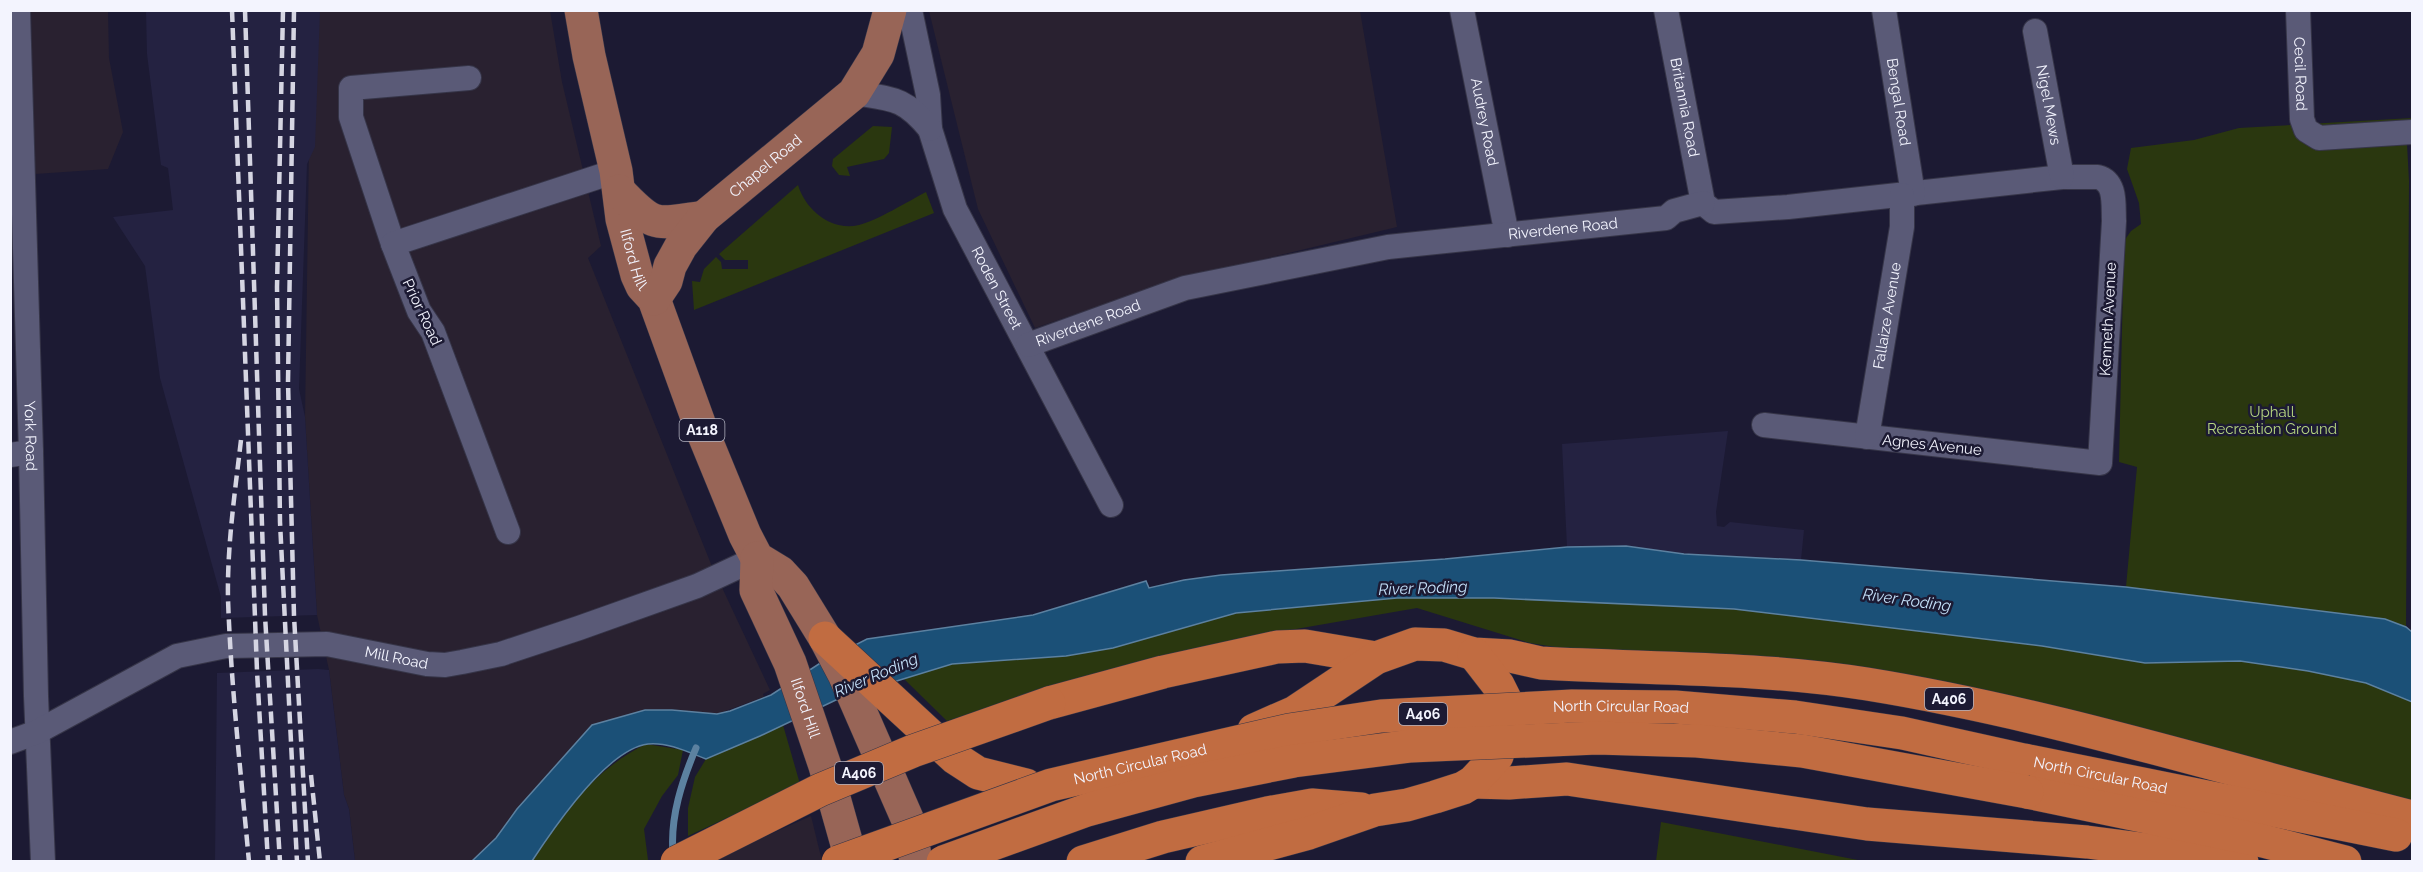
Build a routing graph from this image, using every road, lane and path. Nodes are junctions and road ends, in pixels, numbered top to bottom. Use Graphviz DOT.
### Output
graph roads {
  1 [pos="18,10"];
  2 [pos="581,10"];
  3 [pos="890,10"];
  4 [pos="910,10"];
  5 [pos="1462,10"];
  6 [pos="1666,10"];
  7 [pos="1884,10"];
  8 [pos="2298,10"];
  9 [pos="2035,31"];
  10 [pos="469,78"];
  11 [pos="854,93"];
  12 [pos="930,129"];
  13 [pos="2412,132"];
  14 [pos="2062,177"];
  15 [pos="617,181"];
  16 [pos="1907,194"];
  17 [pos="1703,203"];
  18 [pos="17,209"];
  19 [pos="704,217"];
  20 [pos="1506,235"];
  21 [pos="393,244"];
  22 [pos="654,299"];
  23 [pos="1028,345"];
  24 [pos="1764,425"];
  25 [pos="1867,437"];
  26 [pos="21,453"];
  27 [pos="2100,463"];
  28 [pos="1111,505"];
  29 [pos="508,532"];
  30 [pos="757,558"];
  31 [pos="825,638"];
  32 [pos="1474,654"];
  33 [pos="1376,658"];
  34 [pos="37,732"];
  35 [pos="10,742"];
  36 [pos="1473,782"];
  37 [pos="1026,785"];
  38 [pos="1375,810"];
  39 [pos="2412,818"];
  40 [pos="910,825"];
  41 [pos="2412,838"];
  42 [pos="43,861"];
  43 [pos="677,861"];
  44 [pos="838,861"];
  45 [pos="852,861"];
  46 [pos="875,861"];
  47 [pos="916,861"];
  48 [pos="943,861"];
  49 [pos="1083,861"];
  50 [pos="1202,861"];
  51 [pos="2242,861"];
  52 [pos="2345,861"];
  1 -- 18 [label="street, York Road"];
  2 -- 15 [label="main road, Ilford Hill / A118"];
  3 -- 11 [label="main road, Chapel Road"];
  4 -- 12 [label="street, Roden Street"];
  5 -- 20 [label="street, Audrey Road"];
  6 -- 17 [label="street, Britannia Road"];
  7 -- 16 [label="street, Bengal Road"];
  8 -- 13 [label="street, Cecil Road"];
  9 -- 14 [label="street, Nigel Mews"];
  10 -- 21 [label="street, Prior Road"];
  11 -- 12 [label="street, Roden Street"];
  11 -- 19 [label="main road, Chapel Road"];
  12 -- 23 [label="street, Roden Street"];
  14 -- 16 [label="street"];
  14 -- 27 [label="street, Kenneth Avenue"];
  15 -- 19 [label="main road, Chapel Road"];
  15 -- 21 [label="street"];
  15 -- 22 [label="main road, Ilford Hill / A118"];
  16 -- 17 [label="street"];
  16 -- 25 [label="street, Fallaize Avenue"];
  17 -- 20 [label="street, Riverdene Road"];
  18 -- 26 [label="street, York Road"];
  19 -- 22 [label="main road, Chapel Road"];
  20 -- 23 [label="street, Riverdene Road"];
  21 -- 29 [label="street, Prior Road"];
  22 -- 30 [label="main road, Ilford Hill / A118"];
  23 -- 28 [label="street, Roden Street"];
  24 -- 25 [label="street, Agnes Avenue"];
  25 -- 27 [label="street, Agnes Avenue"];
  26 -- 34 [label="street, York Road"];
  30 -- 31 [label="main road"];
  30 -- 34 [label="street, Mill Road"];
  30 -- 45 [label="main road, Ilford Hill / A118"];
  31 -- 37 [label="highway, A406"];
  31 -- 40 [label="main road"];
  32 -- 33 [label="highway, A406"];
  32 -- 36 [label="highway"];
  32 -- 39 [label="highway, A406"];
  33 -- 37 [label="highway, A406"];
  33 -- 43 [label="highway, A406, bridge"];
  34 -- 35 [label="street, Mill Road"];
  34 -- 42 [label="street, York Road"];
  36 -- 38 [label="highway"];
  36 -- 51 [label="highway"];
  37 -- 40 [label="highway, A406"];
  38 -- 49 [label="highway"];
  38 -- 50 [label="highway"];
  40 -- 46 [label="highway"];
  40 -- 47 [label="main road"];
  41 -- 44 [label="highway, North Circular Road / A406, bridge"];
  48 -- 52 [label="highway, North Circular Road / A406, bridge"];
}
